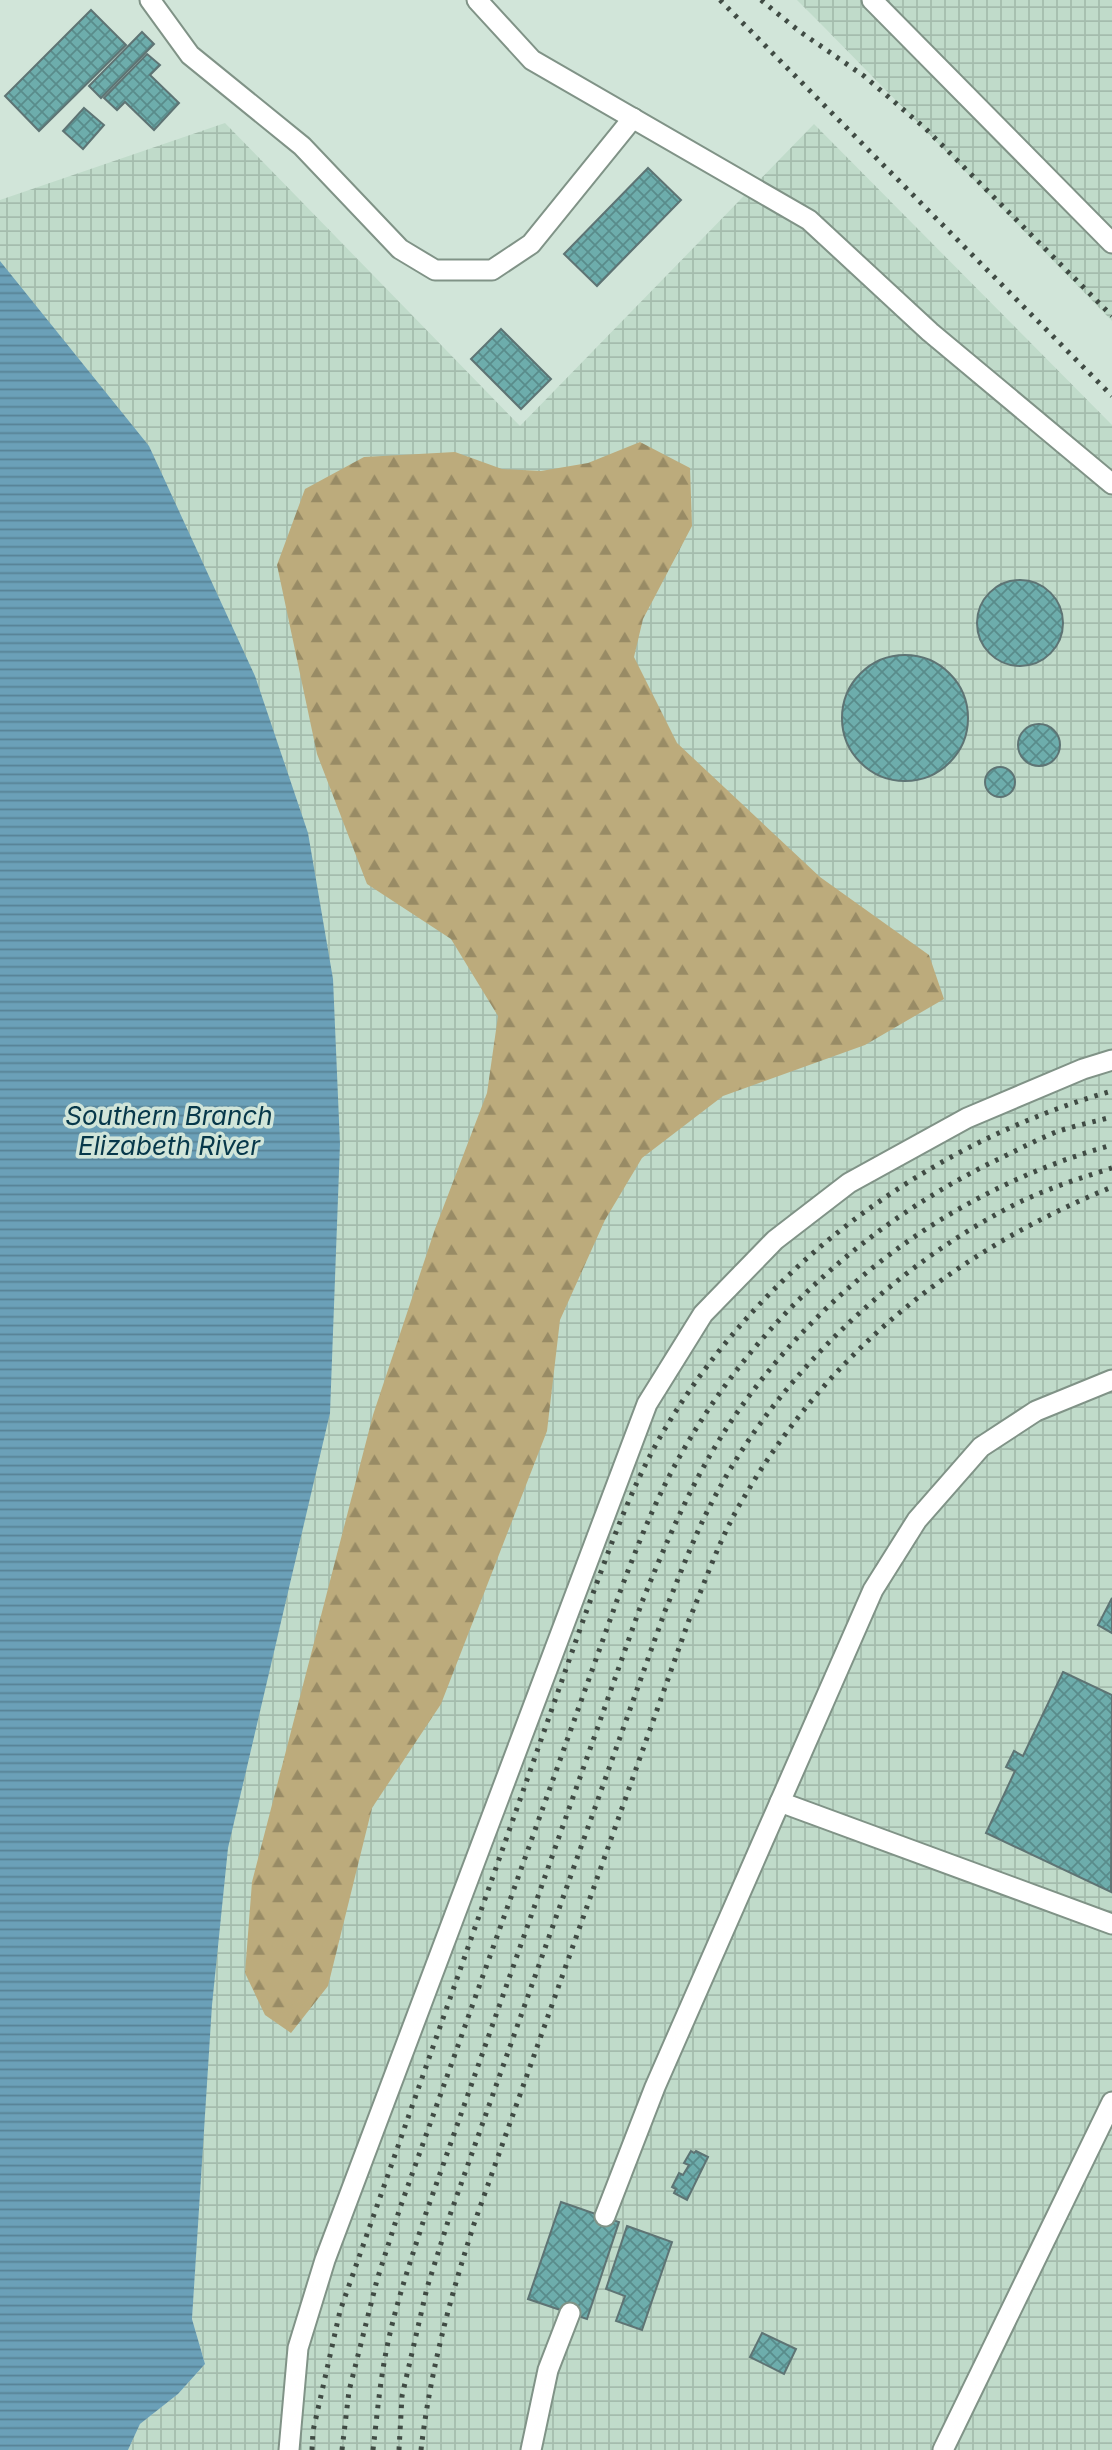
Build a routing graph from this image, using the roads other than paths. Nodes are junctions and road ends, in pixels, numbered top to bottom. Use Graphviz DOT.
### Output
graph roads {
  1 [pos="149,0"];
  2 [pos="477,0"];
  3 [pos="872,0"];
  4 [pos="633,118"];
  5 [pos="1112,243"];
  6 [pos="1112,484"];
  7 [pos="1112,1060"];
  8 [pos="1112,1380"];
  9 [pos="780,1802"];
  10 [pos="1112,1924"];
  11 [pos="1112,2102"];
  12 [pos="605,2216"];
  13 [pos="569,2312"];
  14 [pos="289,2450"];
  15 [pos="531,2450"];
  16 [pos="943,2450"];
  1 -- 4 [label="lane"];
  2 -- 4 [label="lane"];
  3 -- 5 [label="lane"];
  4 -- 6 [label="lane"];
  7 -- 14 [label="lane"];
  8 -- 9 [label="lane"];
  9 -- 10 [label="lane"];
  9 -- 12 [label="lane"];
  11 -- 16 [label="lane"];
  13 -- 15 [label="lane"];
}
